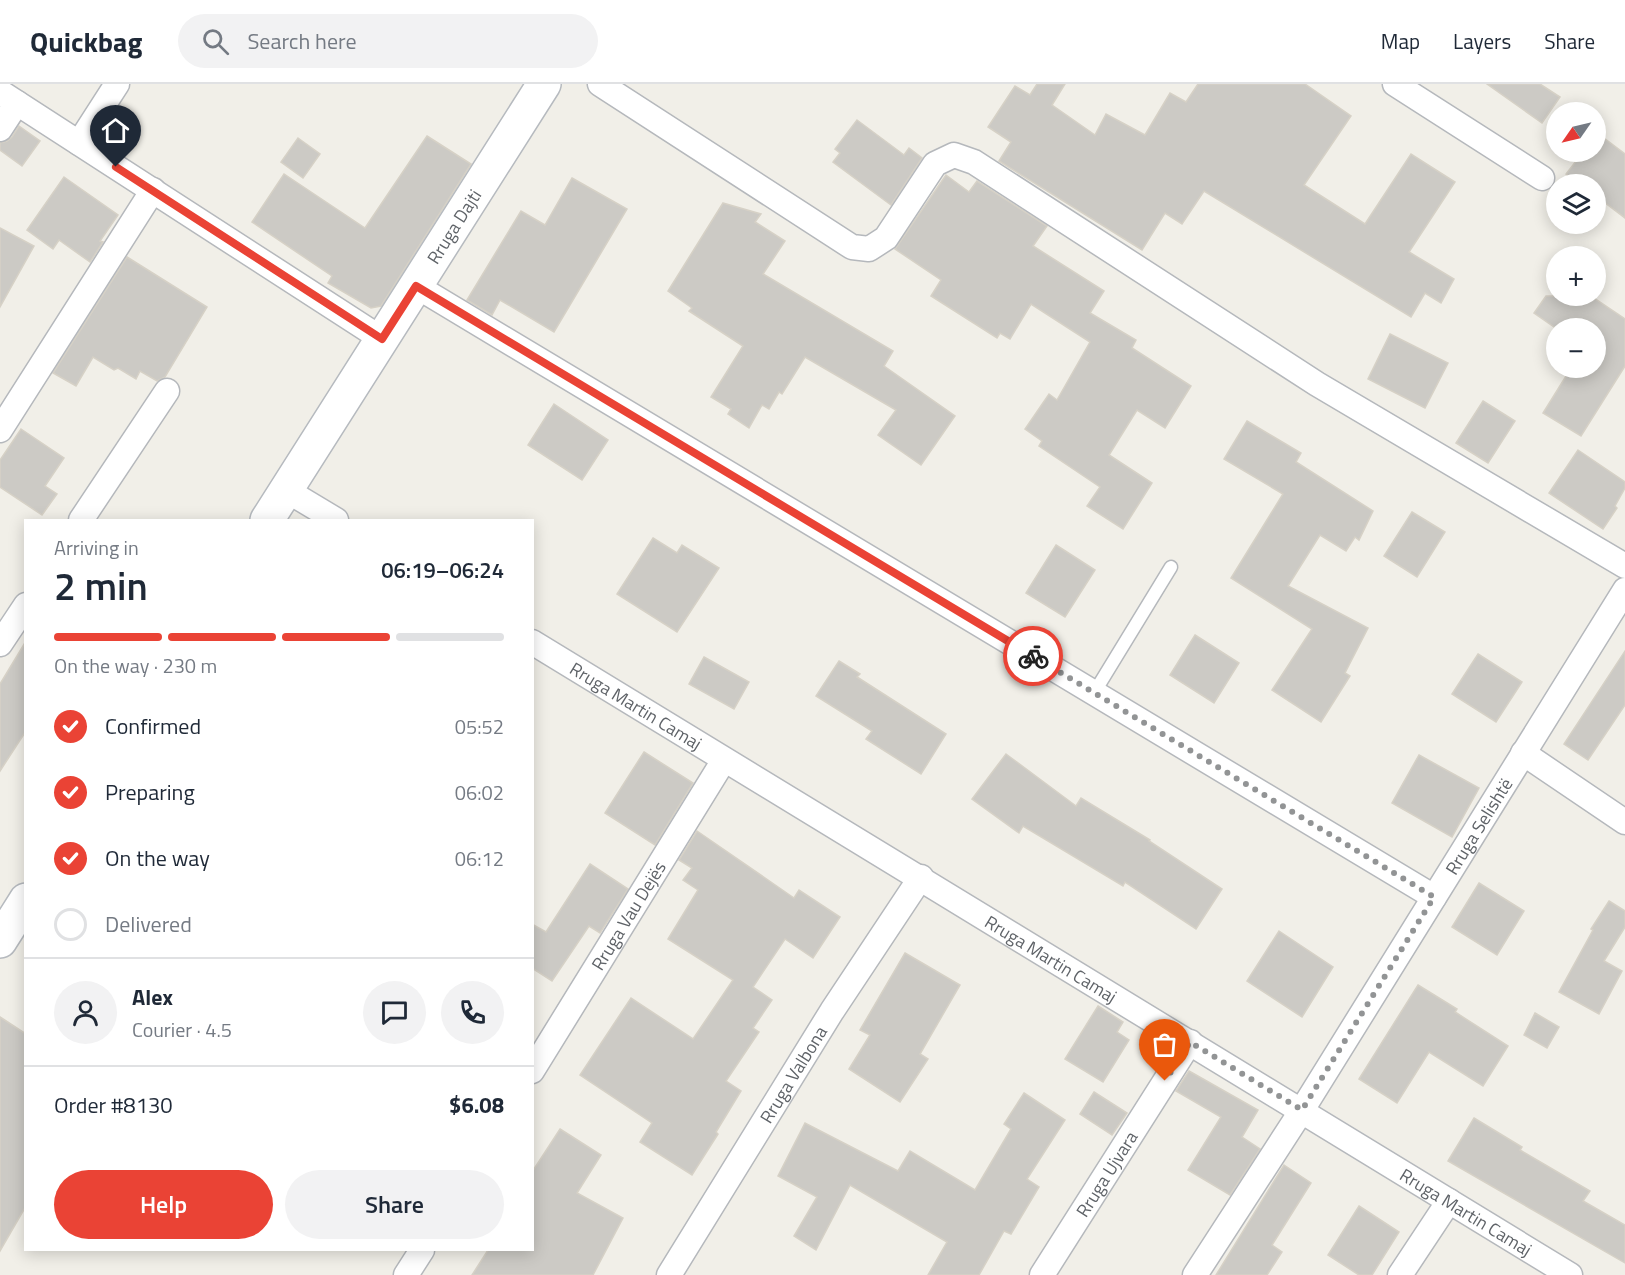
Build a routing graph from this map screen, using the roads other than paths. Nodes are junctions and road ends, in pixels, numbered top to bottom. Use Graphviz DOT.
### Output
graph roads {
  1 [pos="117,84"];
  2 [pos="544,84"];
  3 [pos="600,84"];
  4 [pos="1395,84"];
  5 [pos="8,98"];
  6 [pos="0,129"];
  7 [pos="79,143"];
  8 [pos="1542,178"];
  9 [pos="153,190"];
  10 [pos="416,286"];
  11 [pos="382,339"];
  12 [pos="167,391"];
  13 [pos="0,430"];
  14 [pos="286,490"];
  15 [pos="82,519"];
  16 [pos="268,519"];
  17 [pos="334,519"];
  18 [pos="1625,566"];
  19 [pos="1171,567"];
  20 [pos="1625,590"];
  21 [pos="24,608"];
  22 [pos="534,643"];
  23 [pos="0,644"];
  24 [pos="1094,693"];
  25 [pos="1523,753"];
  26 [pos="724,760"];
  27 [pos="1625,822"];
  28 [pos="921,877"];
  29 [pos="1434,897"];
  30 [pos="24,903"];
  31 [pos="0,940"];
  32 [pos="1190,1042"];
  33 [pos="534,1068"];
  34 [pos="1302,1110"];
  35 [pos="1449,1201"];
  36 [pos="421,1251"];
  37 [pos="406,1275"];
  38 [pos="669,1275"];
  39 [pos="1042,1275"];
  40 [pos="1195,1275"];
  41 [pos="1400,1275"];
  42 [pos="1570,1275"];
  1 -- 7 [label="street"];
  2 -- 10 [label="street, Rruga Dajti"];
  3 -- 18 [label="street"];
  4 -- 8 [label="street"];
  5 -- 6 [label="street"];
  5 -- 7 [label="street"];
  7 -- 9 [label="street"];
  9 -- 11 [label="street"];
  9 -- 13 [label="street"];
  10 -- 11 [label="street, Rruga Dajti"];
  10 -- 24 [label="street"];
  11 -- 14 [label="street, Rruga Dajti"];
  12 -- 15 [label="street"];
  14 -- 16 [label="street, Rruga Dajti"];
  14 -- 17 [label="street"];
  19 -- 24 [label="lane"];
  20 -- 25 [label="street, Rruga Selishtë"];
  21 -- 23 [label="street"];
  22 -- 26 [label="street, Rruga Martin Camaj"];
  24 -- 29 [label="street"];
  25 -- 27 [label="street"];
  25 -- 29 [label="street, Rruga Selishtë"];
  26 -- 28 [label="street, Rruga Martin Camaj"];
  26 -- 33 [label="street, Rruga Vau Dejës"];
  28 -- 32 [label="street, Rruga Martin Camaj"];
  28 -- 38 [label="street, Rruga Valbona"];
  29 -- 34 [label="street, Rruga Selishtë"];
  30 -- 31 [label="street"];
  32 -- 34 [label="street, Rruga Martin Camaj"];
  32 -- 39 [label="street, Rruga Ujvara"];
  34 -- 35 [label="street, Rruga Martin Camaj"];
  34 -- 40 [label="street, Rruga Selishtë"];
  35 -- 41 [label="street"];
  35 -- 42 [label="street, Rruga Martin Camaj"];
  36 -- 37 [label="street"];
}
